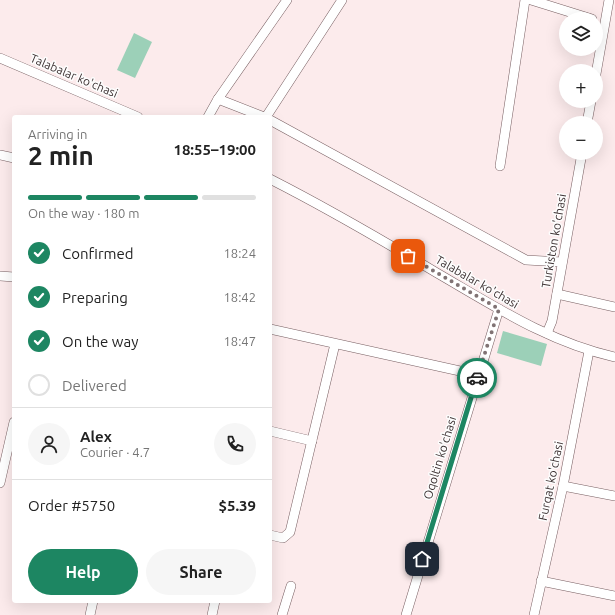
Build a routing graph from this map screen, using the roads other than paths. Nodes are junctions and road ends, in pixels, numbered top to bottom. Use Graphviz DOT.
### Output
graph roads {
  1 [pos="287,0"];
  2 [pos="342,0"];
  3 [pos="525,0"];
  4 [pos="531,0"];
  5 [pos="609,0"];
  6 [pos="570,12"];
  7 [pos="603,16"];
  8 [pos="0,58"];
  9 [pos="218,99"];
  10 [pos="133,115"];
  11 [pos="209,115"];
  12 [pos="260,115"];
  13 [pos="266,115"];
  14 [pos="272,121"];
  15 [pos="0,155"];
  16 [pos="12,158"];
  17 [pos="581,160"];
  18 [pos="500,166"];
  19 [pos="272,180"];
  20 [pos="562,262"];
  21 [pos="0,276"];
  22 [pos="12,277"];
  23 [pos="556,294"];
  24 [pos="615,307"];
  25 [pos="499,309"];
  26 [pos="272,329"];
  27 [pos="547,333"];
  28 [pos="335,344"];
  29 [pos="588,351"];
  30 [pos="615,357"];
  31 [pos="478,375"];
  32 [pos="12,431"];
  33 [pos="272,431"];
  34 [pos="312,441"];
  35 [pos="1,478"];
  36 [pos="563,486"];
  37 [pos="615,496"];
  38 [pos="272,535"];
  39 [pos="541,581"];
  40 [pos="291,586"];
  41 [pos="615,596"];
  42 [pos="93,603"];
  43 [pos="215,603"];
  44 [pos="90,615"];
  45 [pos="212,615"];
  46 [pos="282,615"];
  47 [pos="406,615"];
  48 [pos="534,615"];
  1 -- 9 [label="street"];
  2 -- 13 [label="street"];
  3 -- 18 [label="street"];
  4 -- 6 [label="street"];
  5 -- 7 [label="street"];
  8 -- 10 [label="street, Talabalar ko'chasi"];
  9 -- 11 [label="street"];
  9 -- 12 [label="street"];
  14 -- 20 [label="street"];
  15 -- 16 [label="street"];
  17 -- 20 [label="street, Turkiston ko'chasi"];
  19 -- 25 [label="street, Talabalar ko'chasi"];
  20 -- 23 [label="street, Turkiston ko'chasi"];
  21 -- 22 [label="street"];
  23 -- 24 [label="street"];
  23 -- 27 [label="street, Turkiston ko'chasi"];
  25 -- 27 [label="street, Talabalar ko'chasi"];
  25 -- 31 [label="street, Oqoltin ko'chasi"];
  26 -- 28 [label="street"];
  27 -- 29 [label="street, Talabalar ko'chasi"];
  28 -- 31 [label="street"];
  28 -- 34 [label="street"];
  29 -- 30 [label="street, Talabalar ko'chasi"];
  29 -- 36 [label="street, Furqat ko'chasi"];
  31 -- 47 [label="street, Oqoltin ko'chasi"];
  32 -- 35 [label="street"];
  33 -- 34 [label="street"];
  34 -- 38 [label="street"];
  36 -- 37 [label="street"];
  36 -- 39 [label="street, Furqat ko'chasi"];
  39 -- 41 [label="street"];
  39 -- 48 [label="street, Furqat ko'chasi"];
  40 -- 46 [label="street"];
  42 -- 44 [label="street"];
  43 -- 45 [label="street"];
}
